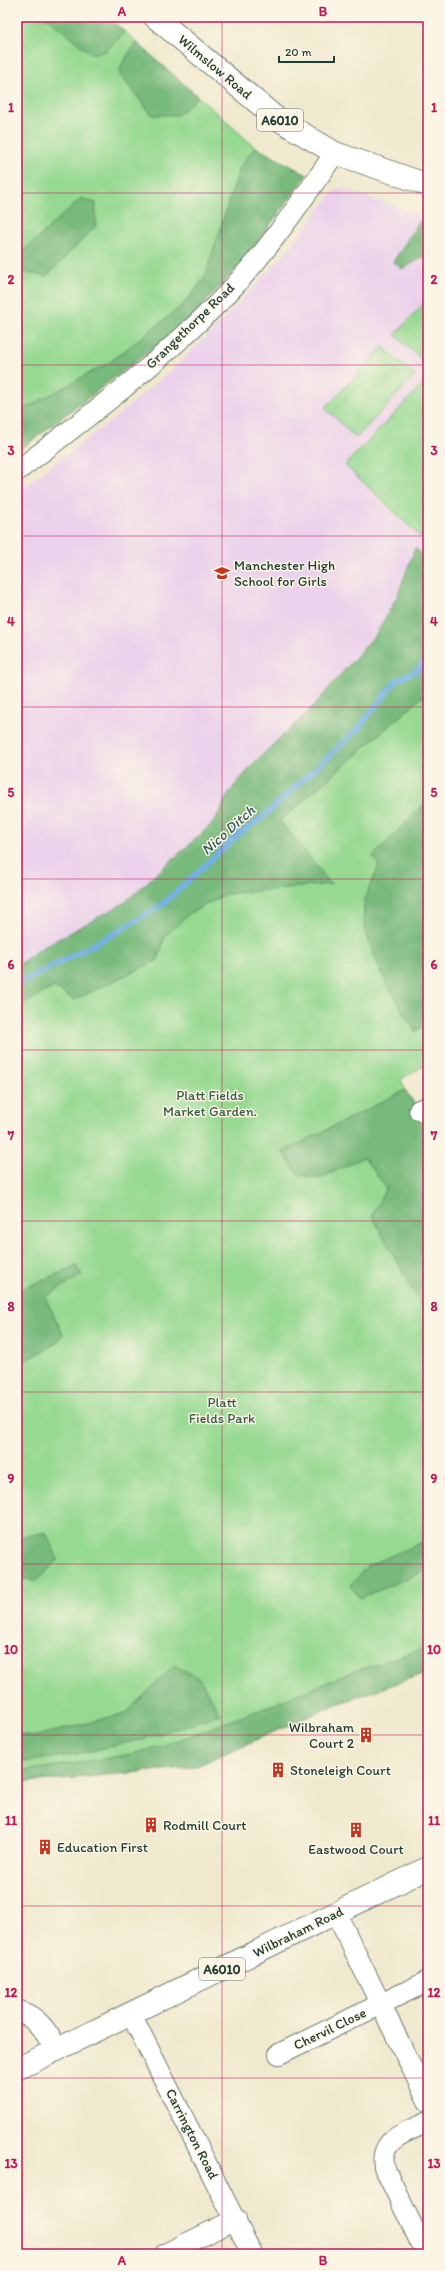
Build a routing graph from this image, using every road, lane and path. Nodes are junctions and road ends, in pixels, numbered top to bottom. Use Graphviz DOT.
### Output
graph roads {
  1 [pos="155,17"];
  2 [pos="335,153"];
  3 [pos="428,185"];
  4 [pos="17,471"];
  5 [pos="428,1868"];
  6 [pos="336,1913"];
  7 [pos="428,1982"];
  8 [pos="381,2004"];
  9 [pos="17,2011"];
  10 [pos="131,2014"];
  11 [pos="57,2050"];
  12 [pos="279,2054"];
  13 [pos="17,2069"];
  14 [pos="428,2101"];
  15 [pos="428,2122"];
  16 [pos="236,2219"];
  17 [pos="165,2254"];
  18 [pos="252,2254"];
  19 [pos="426,2254"];
  1 -- 2 [label="main road, Wilmslow Road / A6010"];
  2 -- 3 [label="main road, Wilmslow Road / A6010"];
  2 -- 4 [label="street, Grangethorpe Road"];
  5 -- 6 [label="main road, Wilbraham Road / A6010"];
  6 -- 8 [label="street, Chervil Close"];
  6 -- 10 [label="main road, Wilbraham Road / A6010"];
  7 -- 8 [label="street, Chervil Close"];
  8 -- 12 [label="street, Chervil Close"];
  8 -- 14 [label="street, Chervil Close"];
  9 -- 11 [label="main road"];
  10 -- 11 [label="main road, Wilbraham Road / A6010"];
  10 -- 16 [label="street, Carrington Road"];
  11 -- 13 [label="main road, Wilbraham Road / A6010"];
  15 -- 19 [label="street"];
  16 -- 17 [label="street"];
  16 -- 18 [label="street, Carrington Road"];
}
